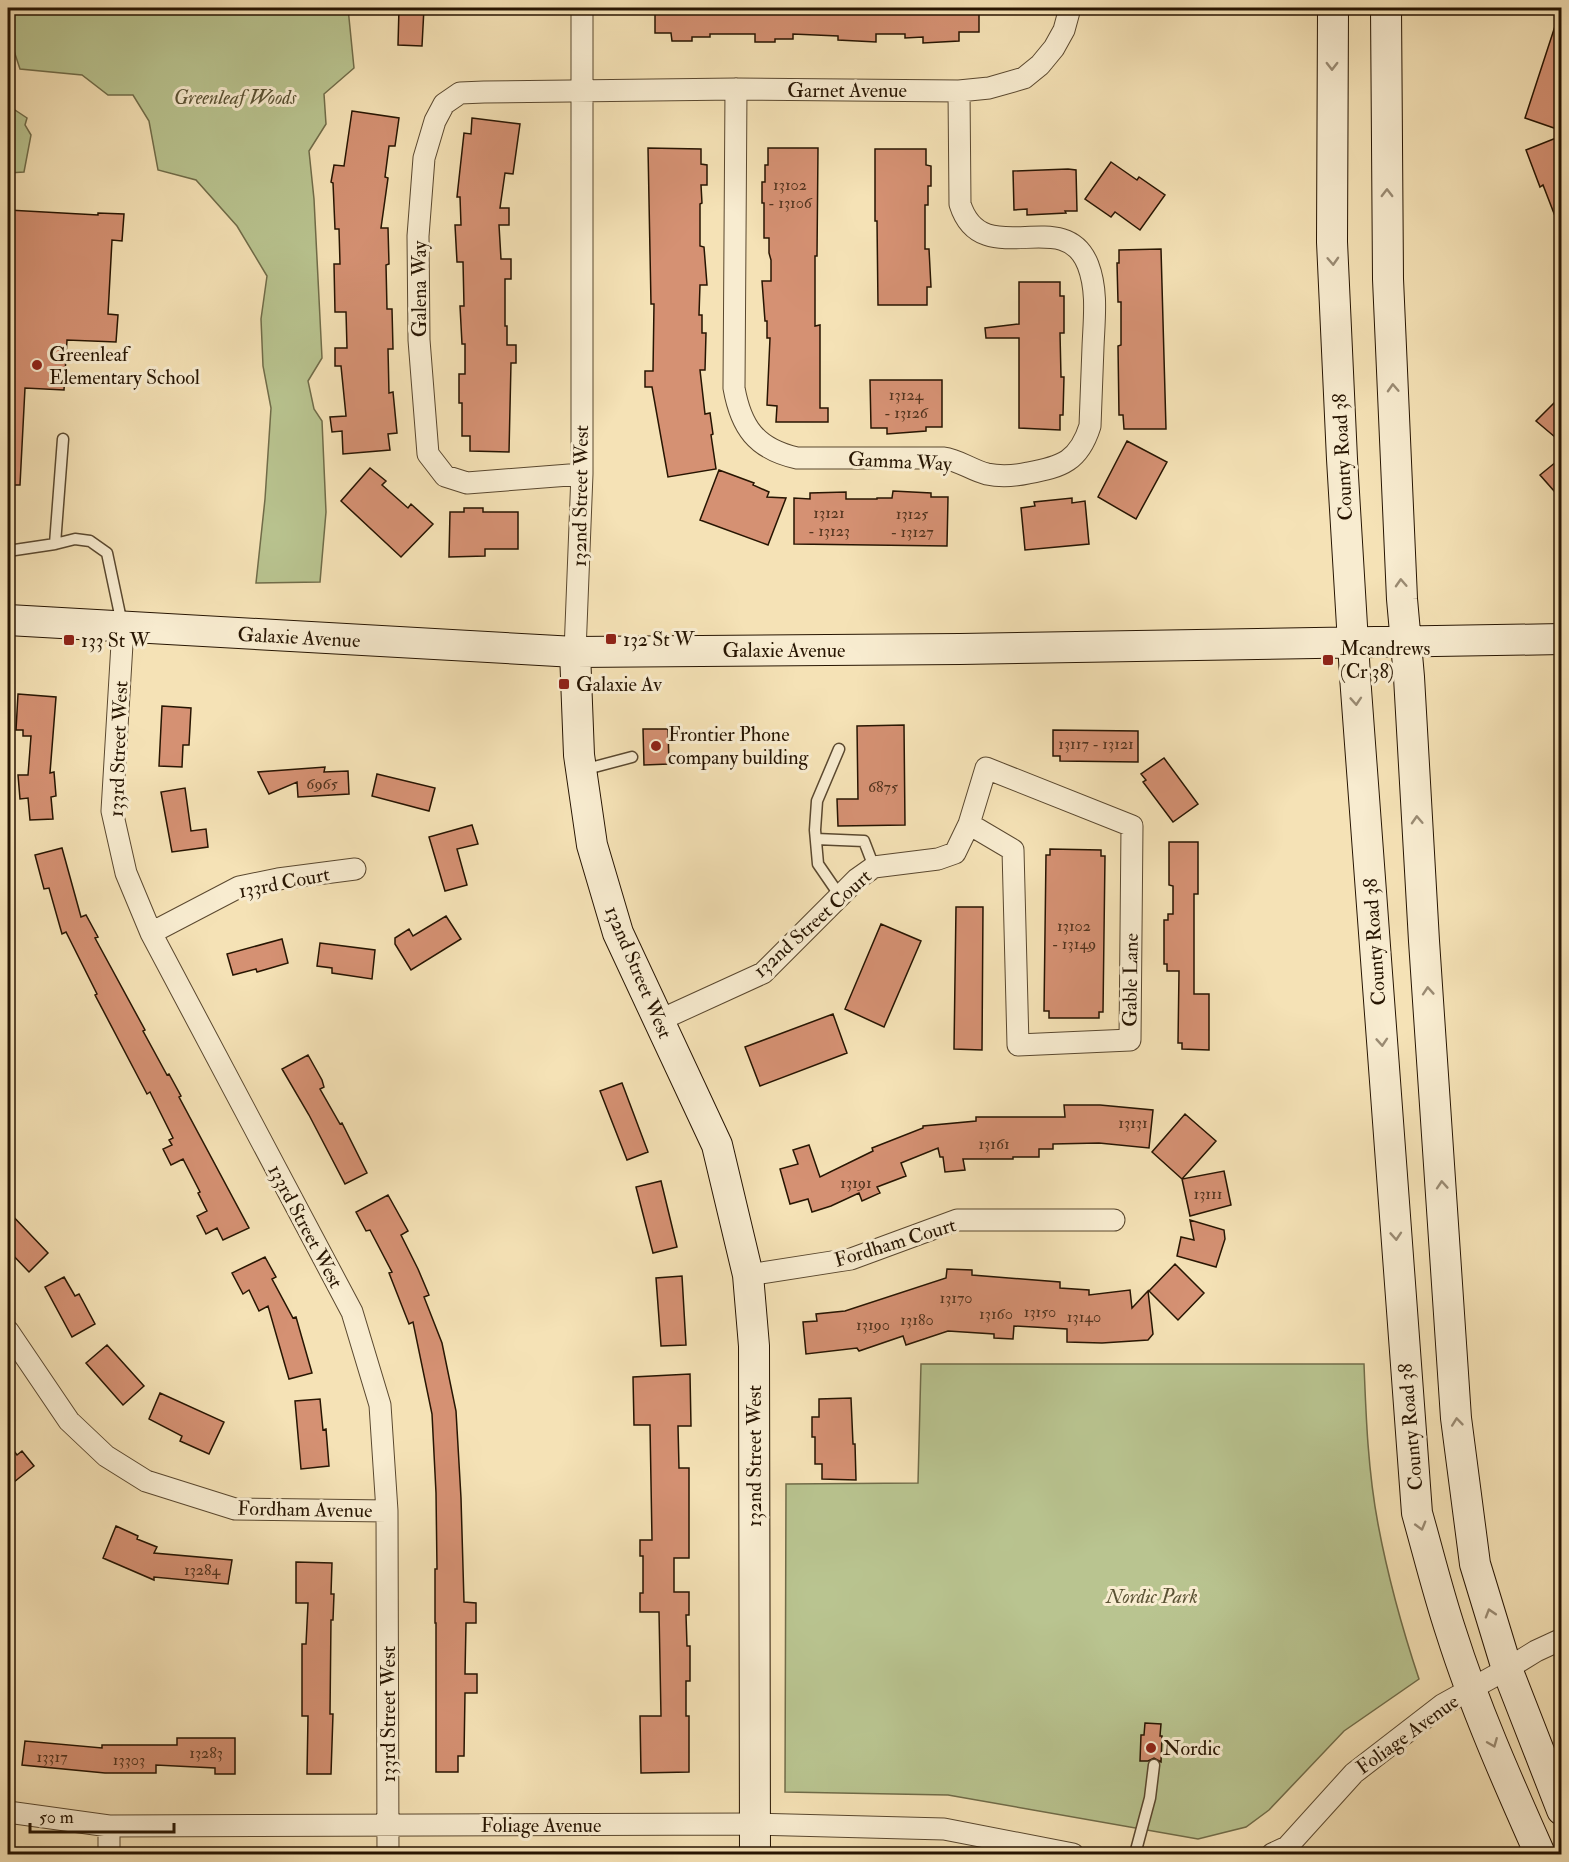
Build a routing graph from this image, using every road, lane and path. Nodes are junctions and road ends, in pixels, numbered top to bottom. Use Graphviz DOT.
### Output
graph roads {
  1 [pos="582,8"];
  2 [pos="1070,8"];
  3 [pos="1333,8"];
  4 [pos="1386,8"];
  5 [pos="736,89"];
  6 [pos="959,91"];
  7 [pos="582,92"];
  8 [pos="63,439"];
  9 [pos="582,474"];
  10 [pos="55,544"];
  11 [pos="8,550"];
  12 [pos="8,620"];
  13 [pos="123,627"];
  14 [pos="1562,639"];
  15 [pos="1405,641"];
  16 [pos="1354,642"];
  17 [pos="575,652"];
  18 [pos="839,749"];
  19 [pos="632,757"];
  20 [pos="986,768"];
  21 [pos="581,770"];
  22 [pos="969,824"];
  23 [pos="816,839"];
  24 [pos="874,867"];
  25 [pos="355,869"];
  26 [pos="840,896"];
  27 [pos="151,933"];
  28 [pos="658,1021"];
  29 [pos="1114,1220"];
  30 [pos="748,1275"];
  31 [pos="8,1331"];
  32 [pos="387,1511"];
  33 [pos="1562,1639"];
  34 [pos="1507,1669"];
  35 [pos="1471,1689"];
  36 [pos="1154,1765"];
  37 [pos="1562,1810"];
  38 [pos="8,1812"];
  39 [pos="755,1824"];
  40 [pos="388,1825"];
  41 [pos="108,1826"];
  42 [pos="109,1854"];
  43 [pos="388,1854"];
  44 [pos="755,1854"];
  45 [pos="1073,1854"];
  46 [pos="1135,1854"];
  47 [pos="1272,1854"];
  48 [pos="1540,1854"];
  1 -- 7 [label="street, 132nd Street West"];
  2 -- 6 [label="street, Garnet Avenue"];
  3 -- 16 [label="main road, County Road 38, one-way"];
  15 -- 4 [label="main road, one-way"];
  5 -- 6 [label="street, Garnet Avenue"];
  5 -- 6 [label="street, Gamma Way"];
  5 -- 7 [label="street, Garnet Avenue"];
  7 -- 9 [label="street, 132nd Street West"];
  7 -- 9 [label="street, Galena Way"];
  8 -- 10 [label="lane"];
  9 -- 17 [label="street, 132nd Street West"];
  10 -- 11 [label="lane"];
  10 -- 13 [label="lane"];
  12 -- 13 [label="main road, Galaxie Avenue"];
  13 -- 17 [label="main road, Galaxie Avenue"];
  13 -- 27 [label="street, 133rd Street West"];
  14 -- 15 [label="main road, Galaxie Avenue"];
  15 -- 16 [label="main road, Galaxie Avenue"];
  34 -- 15 [label="main road, one-way"];
  16 -- 17 [label="main road, Galaxie Avenue"];
  16 -- 35 [label="main road, County Road 38, one-way"];
  17 -- 21 [label="main road, 132nd Street West"];
  18 -- 23 [label="lane"];
  19 -- 21 [label="lane"];
  20 -- 22 [label="street, 132nd Street Court"];
  20 -- 22 [label="street, Gable Lane"];
  21 -- 28 [label="main road, 132nd Street West"];
  22 -- 24 [label="street, 132nd Street Court"];
  23 -- 24 [label="lane"];
  23 -- 26 [label="lane"];
  24 -- 26 [label="street, 132nd Street Court"];
  25 -- 27 [label="street, 133rd Court"];
  26 -- 28 [label="street, 132nd Street Court"];
  27 -- 32 [label="street, 133rd Street West"];
  28 -- 30 [label="main road, 132nd Street West"];
  29 -- 30 [label="street, Fordham Court"];
  30 -- 39 [label="main road, 132nd Street West"];
  31 -- 32 [label="street, Fordham Avenue"];
  32 -- 40 [label="street, 133rd Street West"];
  33 -- 34 [label="street, Foliage Avenue"];
  34 -- 35 [label="street, Foliage Avenue"];
  34 -- 37 [label="main road"];
  35 -- 47 [label="street, Foliage Avenue"];
  35 -- 48 [label="main road, County Road 38, one-way"];
  36 -- 46 [label="lane"];
  38 -- 41 [label="street, Foliage Avenue"];
  39 -- 40 [label="street, Foliage Avenue"];
  39 -- 44 [label="main road, 132nd Street West"];
  39 -- 45 [label="street, Foliage Avenue"];
  40 -- 41 [label="street, Foliage Avenue"];
  40 -- 43 [label="street, 133rd Street West"];
  41 -- 42 [label="street"];
}
